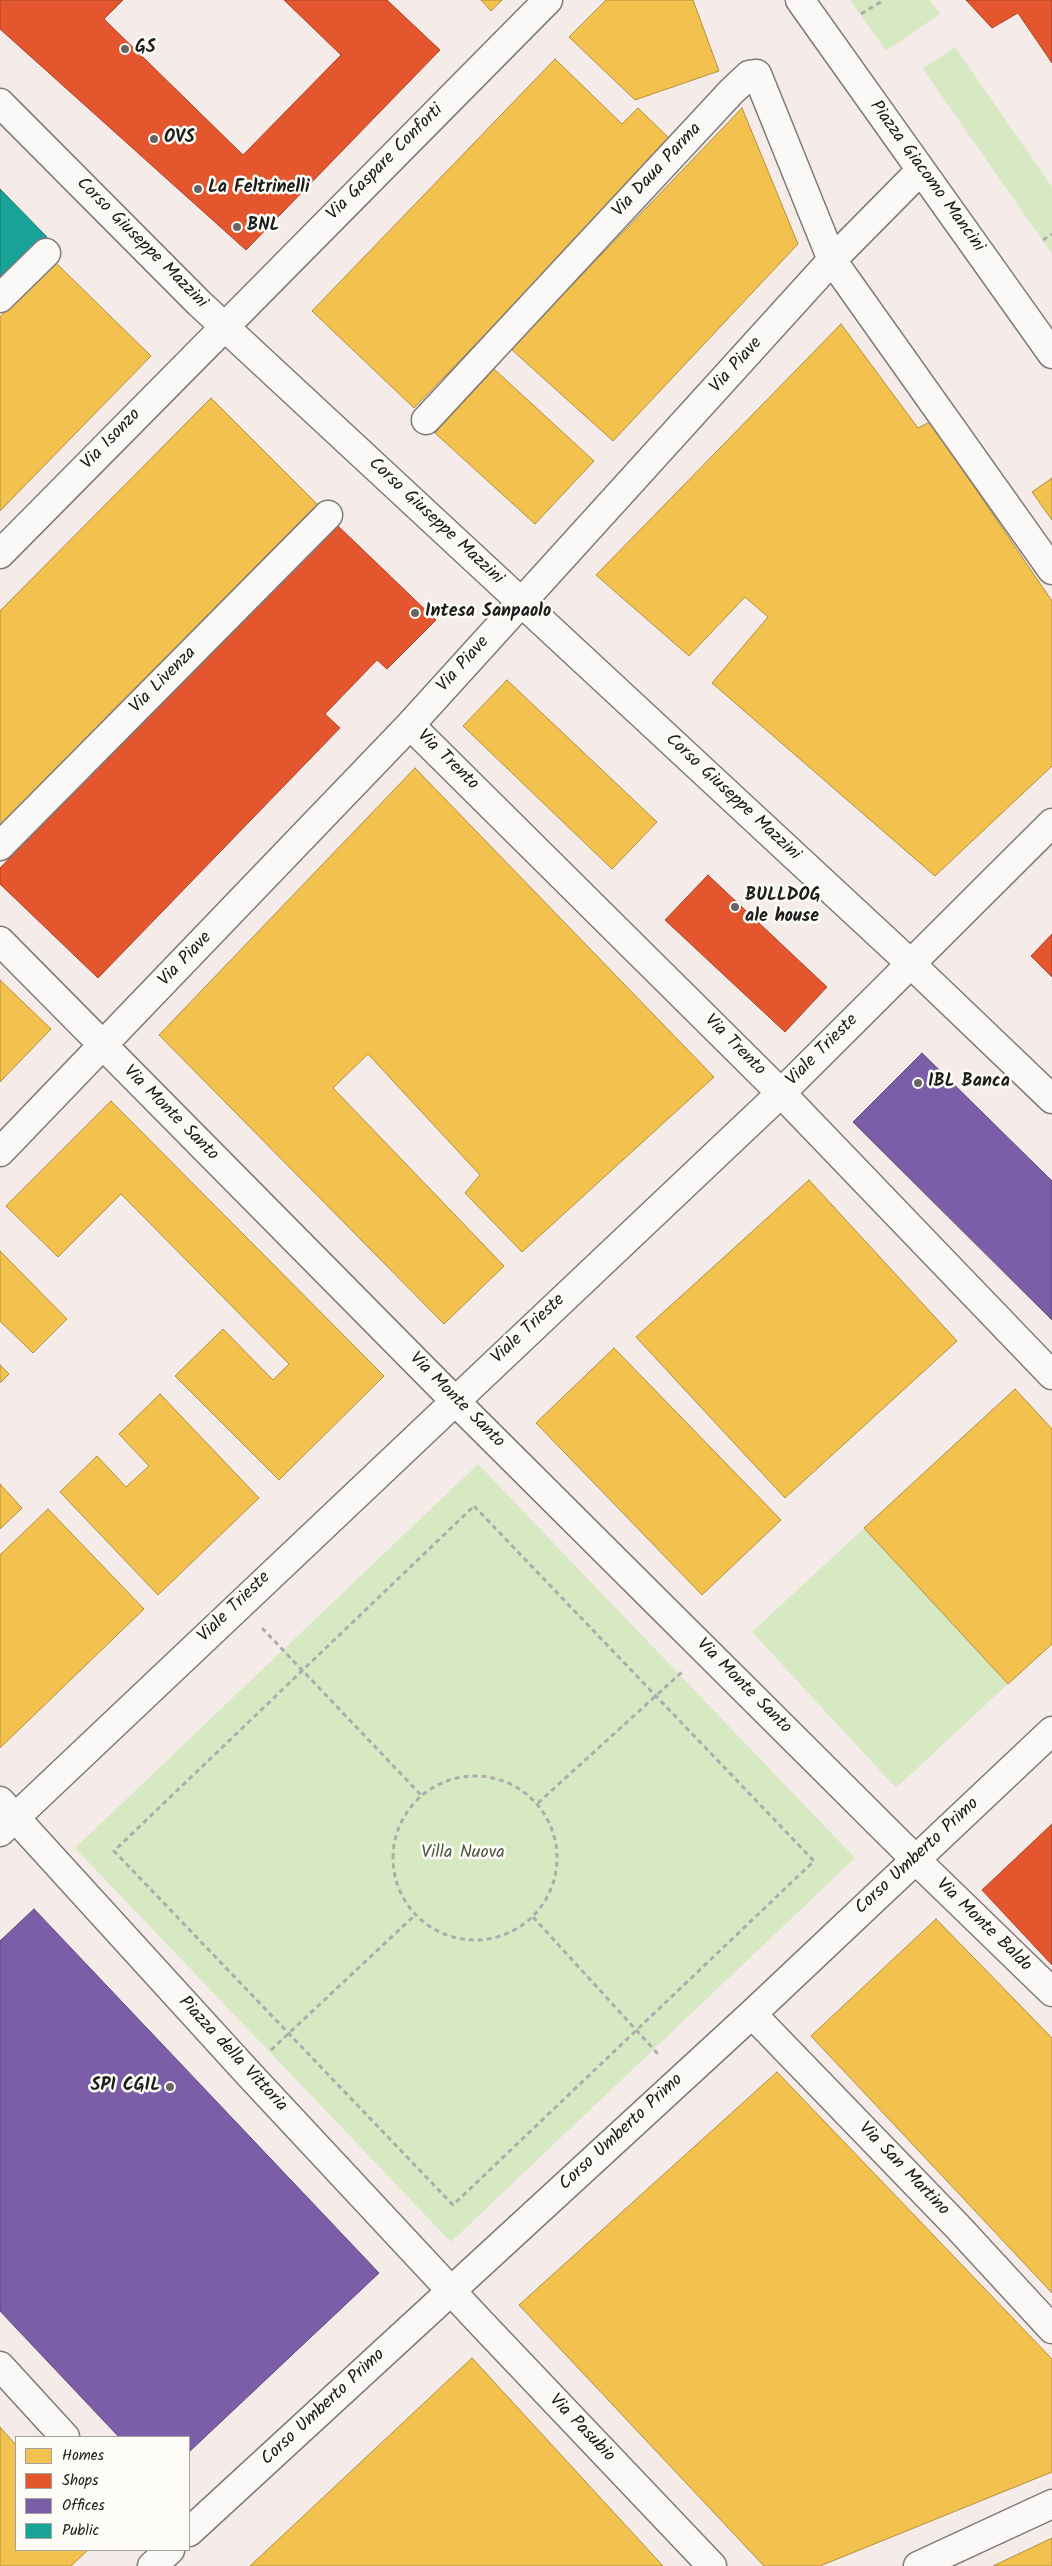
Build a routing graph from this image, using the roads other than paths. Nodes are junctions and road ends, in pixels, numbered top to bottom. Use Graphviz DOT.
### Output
graph roads {
  1 [pos="548,0"];
  2 [pos="800,0"];
  3 [pos="0,103"];
  4 [pos="920,171"];
  5 [pos="46,254"];
  6 [pos="832,260"];
  7 [pos="0,298"];
  8 [pos="223,326"];
  9 [pos="1043,328"];
  10 [pos="1052,354"];
  11 [pos="426,420"];
  12 [pos="328,515"];
  13 [pos="0,554"];
  14 [pos="1052,570"];
  15 [pos="522,603"];
  16 [pos="410,724"];
  17 [pos="1052,822"];
  18 [pos="0,846"];
  19 [pos="0,941"];
  20 [pos="910,963"];
  21 [pos="103,1047"];
  22 [pos="782,1093"];
  23 [pos="1052,1099"];
  24 [pos="0,1152"];
  25 [pos="1052,1375"];
  26 [pos="454,1400"];
  27 [pos="1052,1730"];
  28 [pos="5,1817"];
  29 [pos="915,1859"];
  30 [pos="1052,1992"];
  31 [pos="752,2014"];
  32 [pos="451,2291"];
  33 [pos="1052,2328"];
  34 [pos="0,2366"];
  35 [pos="64,2436"];
  36 [pos="1052,2504"];
  37 [pos="190,2531"];
  38 [pos="168,2551"];
  39 [pos="170,2551"];
  40 [pos="152,2566"];
  41 [pos="184,2566"];
  42 [pos="712,2566"];
  43 [pos="918,2566"];
  1 -- 8 [label="street, Via Gaspare Conforti"];
  2 -- 4 [label="street, Piazza Giacomo Mancini"];
  3 -- 8 [label="street, Corso Giuseppe Mazzini"];
  4 -- 6 [label="street, Via Piave"];
  4 -- 9 [label="street, Piazza Giacomo Mancini"];
  5 -- 7 [label="street"];
  6 -- 11 [label="street, Via Daua Parma"];
  6 -- 14 [label="street"];
  6 -- 15 [label="street, Via Piave"];
  8 -- 13 [label="street, Via Isonzo"];
  8 -- 15 [label="street, Corso Giuseppe Mazzini"];
  9 -- 10 [label="street, Piazza Giacomo Mancini"];
  12 -- 18 [label="street, Via Livenza"];
  15 -- 16 [label="street, Via Piave"];
  15 -- 20 [label="street, Corso Giuseppe Mazzini"];
  16 -- 21 [label="street, Via Piave"];
  16 -- 22 [label="street, Via Trento"];
  17 -- 20 [label="street, Viale Trieste"];
  19 -- 21 [label="street, Via Monte Santo"];
  20 -- 22 [label="street, Viale Trieste"];
  20 -- 23 [label="street, Corso Giuseppe Mazzini"];
  21 -- 24 [label="street, Via Piave"];
  21 -- 26 [label="street, Via Monte Santo"];
  22 -- 25 [label="street, Via Trento"];
  22 -- 26 [label="street, Viale Trieste"];
  26 -- 28 [label="street, Viale Trieste"];
  26 -- 29 [label="street, Via Monte Santo"];
  27 -- 29 [label="street, Corso Umberto Primo"];
  28 -- 32 [label="street, Piazza della Vittoria"];
  29 -- 30 [label="street, Via Monte Baldo"];
  29 -- 31 [label="street, Corso Umberto Primo"];
  31 -- 32 [label="street, Corso Umberto Primo"];
  31 -- 33 [label="street, Via San Martino"];
  32 -- 37 [label="street, Corso Umberto Primo"];
  32 -- 42 [label="street, Via Pasubio"];
  34 -- 35 [label="street"];
  36 -- 43 [label="street"];
  38 -- 40 [label="street"];
  39 -- 41 [label="street"];
}
